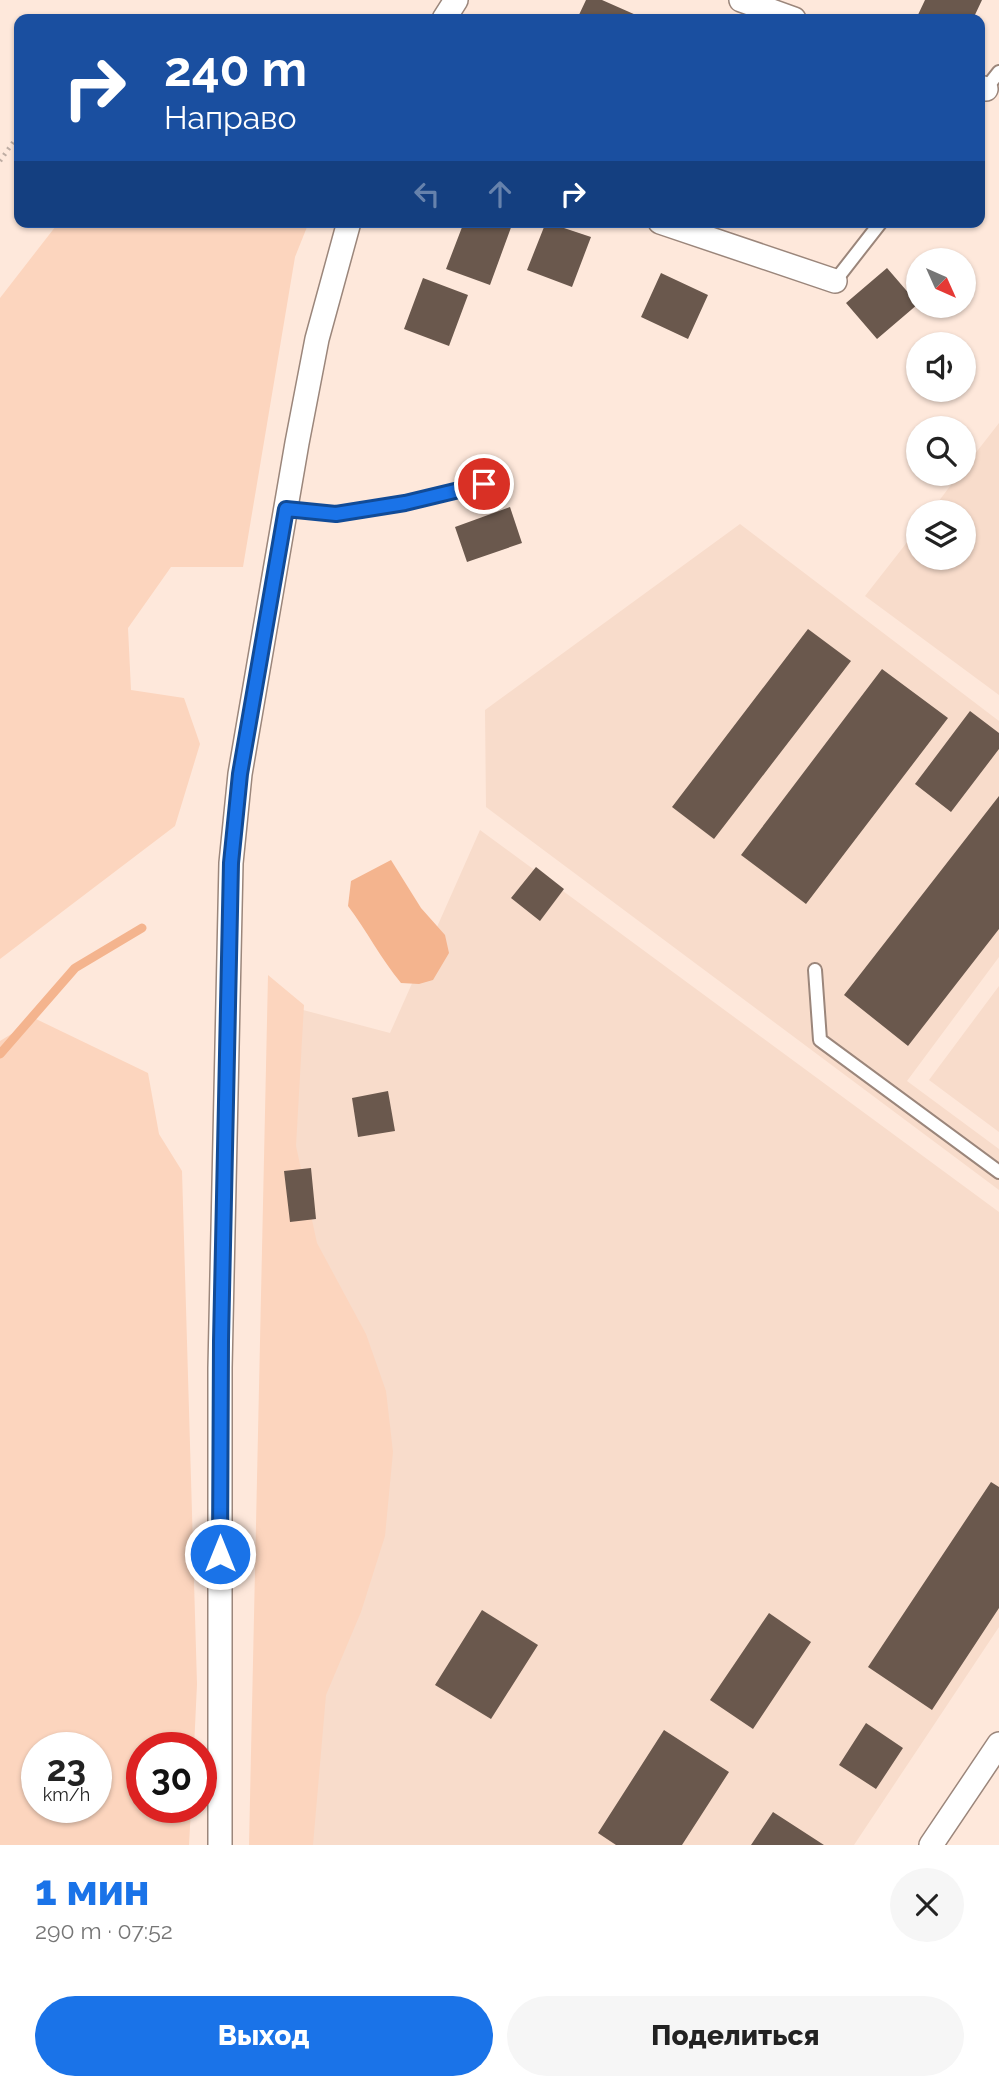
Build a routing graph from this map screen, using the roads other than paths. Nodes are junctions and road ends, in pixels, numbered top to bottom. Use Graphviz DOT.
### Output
graph roads {
  1 [pos="741,0"];
  2 [pos="780,14"];
  3 [pos="347,228"];
  4 [pos="678,228"];
  5 [pos="876,228"];
  6 [pos="835,281"];
  7 [pos="484,484"];
  8 [pos="286,509"];
  9 [pos="816,970"];
  10 [pos="999,1172"];
  11 [pos="999,1744"];
  12 [pos="220,1845"];
  13 [pos="931,1845"];
  1 -- 2 [label="street"];
  3 -- 8 [label="street"];
  4 -- 6 [label="street"];
  5 -- 6 [label="lane"];
  7 -- 8 [label="lane"];
  8 -- 12 [label="street"];
  9 -- 10 [label="lane"];
  11 -- 13 [label="street"];
}
